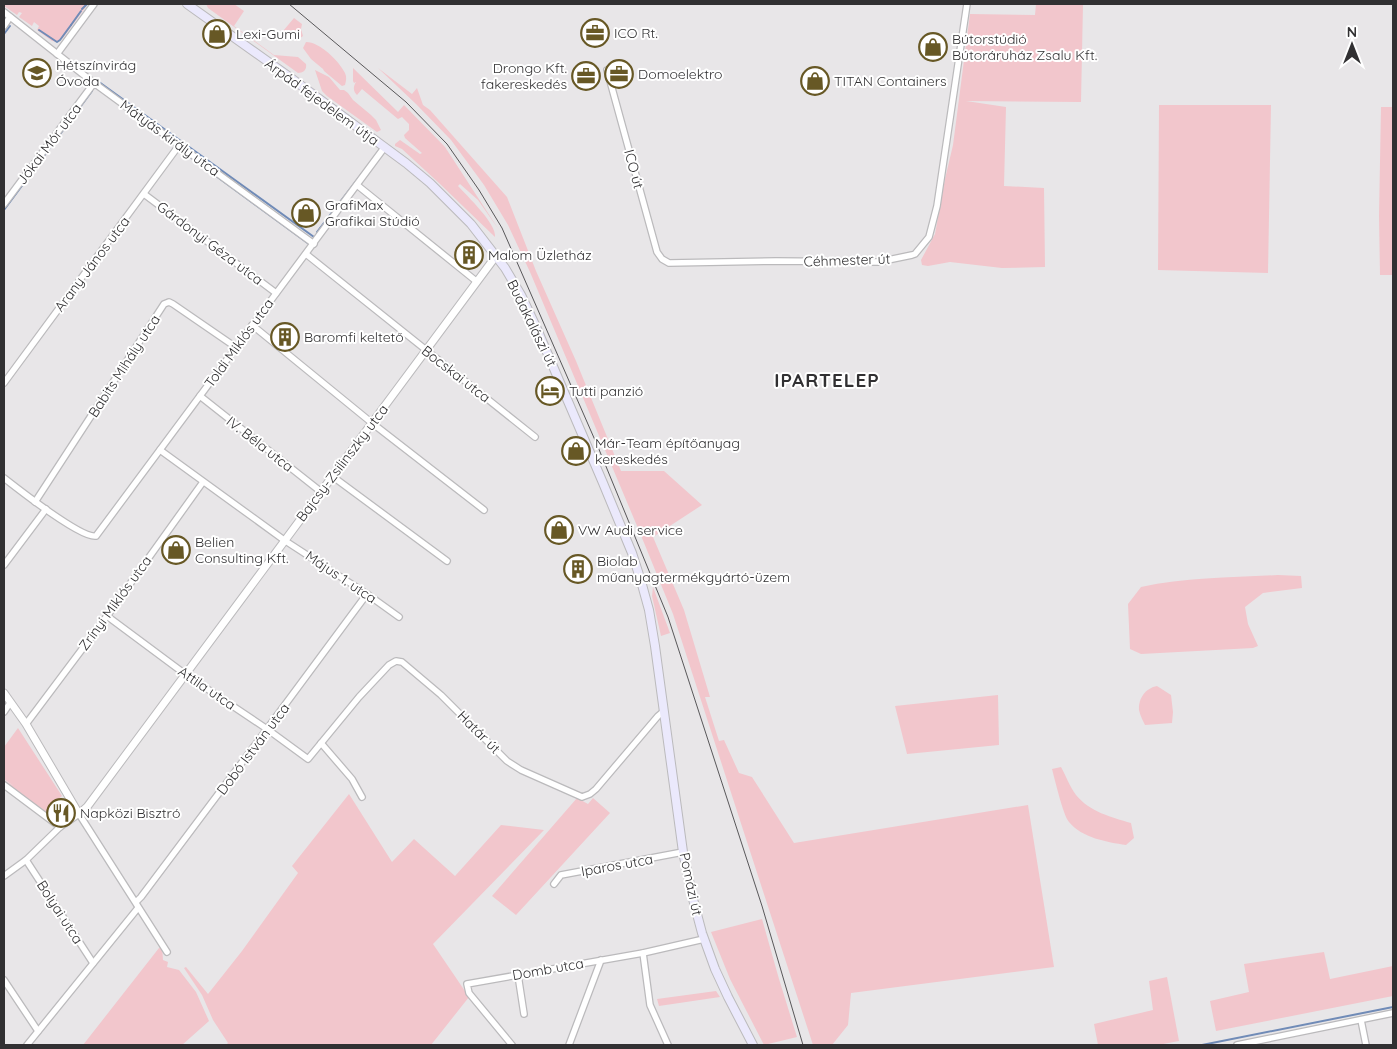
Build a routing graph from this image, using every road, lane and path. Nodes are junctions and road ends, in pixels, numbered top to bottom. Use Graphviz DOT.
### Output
graph roads {
  1 [pos="94,4"];
  2 [pos="187,4"];
  3 [pos="967,4"];
  4 [pos="4,12"];
  5 [pos="10,17"];
  6 [pos="4,26"];
  7 [pos="57,54"];
  8 [pos="607,70"];
  9 [pos="94,83"];
  10 [pos="180,144"];
  11 [pos="384,148"];
  12 [pos="357,185"];
  13 [pos="144,194"];
  14 [pos="4,204"];
  15 [pos="314,244"];
  16 [pos="306,254"];
  17 [pos="496,256"];
  18 [pos="669,263"];
  19 [pos="476,281"];
  20 [pos="276,293"];
  21 [pos="252,325"];
  22 [pos="237,348"];
  23 [pos="425,350"];
  24 [pos="4,383"];
  25 [pos="200,396"];
  26 [pos="372,423"];
  27 [pos="536,437"];
  28 [pos="160,450"];
  29 [pos="332,476"];
  30 [pos="4,478"];
  31 [pos="203,482"];
  32 [pos="320,491"];
  33 [pos="35,502"];
  34 [pos="46,509"];
  35 [pos="484,510"];
  36 [pos="284,540"];
  37 [pos="447,561"];
  38 [pos="4,565"];
  39 [pos="367,594"];
  40 [pos="107,616"];
  41 [pos="399,617"];
  42 [pos="185,674"];
  43 [pos="4,693"];
  44 [pos="10,703"];
  45 [pos="664,711"];
  46 [pos="4,712"];
  47 [pos="26,724"];
  48 [pos="267,729"];
  49 [pos="321,743"];
  50 [pos="308,760"];
  51 [pos="4,785"];
  52 [pos="362,797"];
  53 [pos="79,814"];
  54 [pos="60,827"];
  55 [pos="683,852"];
  56 [pos="26,860"];
  57 [pos="4,876"];
  58 [pos="554,884"];
  59 [pos="136,902"];
  60 [pos="138,908"];
  61 [pos="704,939"];
  62 [pos="167,952"];
  63 [pos="643,953"];
  64 [pos="602,960"];
  65 [pos="93,964"];
  66 [pos="518,975"];
  67 [pos="4,980"];
  68 [pos="1393,1013"];
  69 [pos="524,1014"];
  70 [pos="1361,1020"];
  71 [pos="38,1031"];
  72 [pos="1259,1043"];
  73 [pos="27,1045"];
  74 [pos="512,1045"];
  75 [pos="569,1045"];
  76 [pos="668,1045"];
  77 [pos="753,1045"];
  78 [pos="1237,1045"];
  79 [pos="1366,1045"];
  1 -- 7 [label="street"];
  2 -- 11 [label="main road, Árpád fejedelem útja"];
  3 -- 18 [label="street, Céhmester út"];
  4 -- 5 [label="street, Mátyás király utca"];
  5 -- 6 [label="street"];
  5 -- 7 [label="street, Mátyás király utca"];
  7 -- 9 [label="street, Mátyás király utca"];
  8 -- 18 [label="street, ICO út"];
  9 -- 10 [label="street, Mátyás király utca"];
  9 -- 14 [label="street, Jókai Mór utca"];
  10 -- 13 [label="street, Arany János utca"];
  10 -- 15 [label="street, Mátyás király utca"];
  11 -- 12 [label="street, Toldi Miklós utca"];
  11 -- 17 [label="main road, Budakalászi út"];
  12 -- 15 [label="street, Toldi Miklós utca"];
  12 -- 19 [label="street"];
  13 -- 20 [label="street, Gárdonyi Géza utca"];
  13 -- 24 [label="street, Arany János utca"];
  15 -- 16 [label="street, Toldi Miklós utca"];
  16 -- 20 [label="street, Toldi Miklós utca"];
  16 -- 23 [label="street, Bocskai utca"];
  17 -- 19 [label="street, Bajcsy-Zsilinszky utca"];
  17 -- 45 [label="main road, Budakalászi út"];
  19 -- 23 [label="street, Bajcsy-Zsilinszky utca"];
  20 -- 21 [label="street, Toldi Miklós utca"];
  21 -- 22 [label="street, Toldi Miklós utca"];
  21 -- 26 [label="street"];
  22 -- 25 [label="street, Toldi Miklós utca"];
  22 -- 33 [label="street, Babits Mihály utca"];
  23 -- 26 [label="street, Bajcsy-Zsilinszky utca"];
  23 -- 27 [label="street, Bocskai utca"];
  25 -- 28 [label="street, Toldi Miklós utca"];
  25 -- 32 [label="street, IV. Béla utca"];
  26 -- 29 [label="street, Bajcsy-Zsilinszky utca"];
  26 -- 35 [label="street"];
  28 -- 31 [label="street, Május 1. utca"];
  28 -- 34 [label="street, Toldi Miklós utca"];
  29 -- 32 [label="street, Bajcsy-Zsilinszky utca"];
  29 -- 37 [label="street"];
  30 -- 33 [label="street"];
  31 -- 36 [label="street, Május 1. utca"];
  31 -- 40 [label="street, Zrínyi Miklós utca"];
  32 -- 36 [label="street, Bajcsy-Zsilinszky utca"];
  33 -- 34 [label="street"];
  34 -- 38 [label="street"];
  36 -- 39 [label="street, Május 1. utca"];
  36 -- 42 [label="street, Bajcsy-Zsilinszky utca"];
  39 -- 41 [label="street, Május 1. utca"];
  39 -- 48 [label="street, Dobó István utca"];
  40 -- 42 [label="street, Attila utca"];
  40 -- 47 [label="street, Zrínyi Miklós utca"];
  42 -- 48 [label="street, Attila utca"];
  42 -- 53 [label="street, Bajcsy-Zsilinszky utca"];
  43 -- 44 [label="street"];
  44 -- 46 [label="street"];
  44 -- 47 [label="street"];
  45 -- 49 [label="street, Határ út"];
  45 -- 55 [label="main road, Pomázi út"];
  47 -- 53 [label="street"];
  48 -- 50 [label="street, Attila utca"];
  48 -- 59 [label="street, Dobó István utca"];
  49 -- 50 [label="street, Határ út"];
  49 -- 52 [label="street"];
  51 -- 54 [label="street"];
  53 -- 54 [label="street"];
  53 -- 59 [label="street"];
  54 -- 56 [label="street"];
  55 -- 58 [label="street, Iparos utca"];
  55 -- 61 [label="main road, Pomázi út"];
  56 -- 57 [label="street"];
  56 -- 65 [label="street, Bolyai utca"];
  59 -- 60 [label="street"];
  60 -- 62 [label="street"];
  60 -- 65 [label="street"];
  61 -- 63 [label="street, Domb utca"];
  61 -- 77 [label="main road, Pomázi út"];
  63 -- 64 [label="street, Domb utca"];
  63 -- 76 [label="street"];
  64 -- 66 [label="street, Domb utca"];
  64 -- 75 [label="street"];
  65 -- 71 [label="street"];
  66 -- 69 [label="street"];
  66 -- 74 [label="street, Domb utca"];
  67 -- 71 [label="street"];
  68 -- 70 [label="street"];
  70 -- 72 [label="street"];
  70 -- 79 [label="street"];
  71 -- 73 [label="street"];
  72 -- 78 [label="street"];
}
